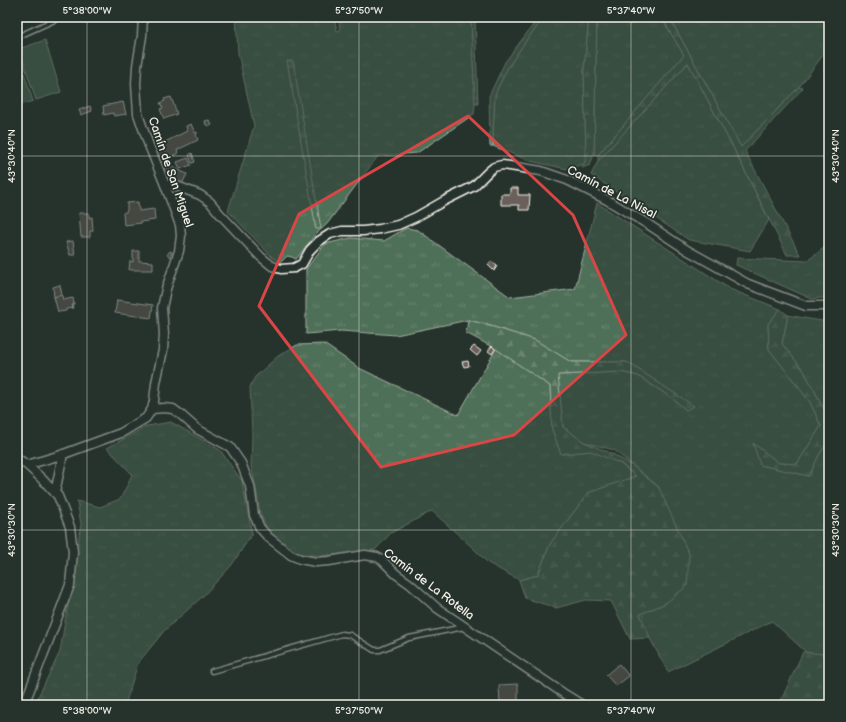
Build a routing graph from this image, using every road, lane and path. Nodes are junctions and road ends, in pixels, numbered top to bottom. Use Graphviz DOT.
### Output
graph roads {
  1 [pos="61,17"];
  2 [pos="143,17"];
  3 [pos="17,37"];
  4 [pos="165,185"];
  5 [pos="829,306"];
  6 [pos="152,409"];
  7 [pos="63,454"];
  8 [pos="17,458"];
  9 [pos="27,465"];
  10 [pos="55,493"];
  11 [pos="465,627"];
  12 [pos="212,671"];
  13 [pos="24,705"];
  14 [pos="582,705"];
  1 -- 3 [label="lane"];
  2 -- 4 [label="street, Camín de San Miguel"];
  4 -- 5 [label="street, Camín de La Nisal"];
  4 -- 6 [label="street, Camín de San Miguel"];
  6 -- 7 [label="street"];
  6 -- 11 [label="street, Camín de La Rotella"];
  7 -- 9 [label="street"];
  7 -- 10 [label="street"];
  8 -- 9 [label="street"];
  9 -- 10 [label="street"];
  10 -- 13 [label="street"];
  11 -- 12 [label="lane"];
  11 -- 14 [label="street, Camín de La Rotella"];
}
